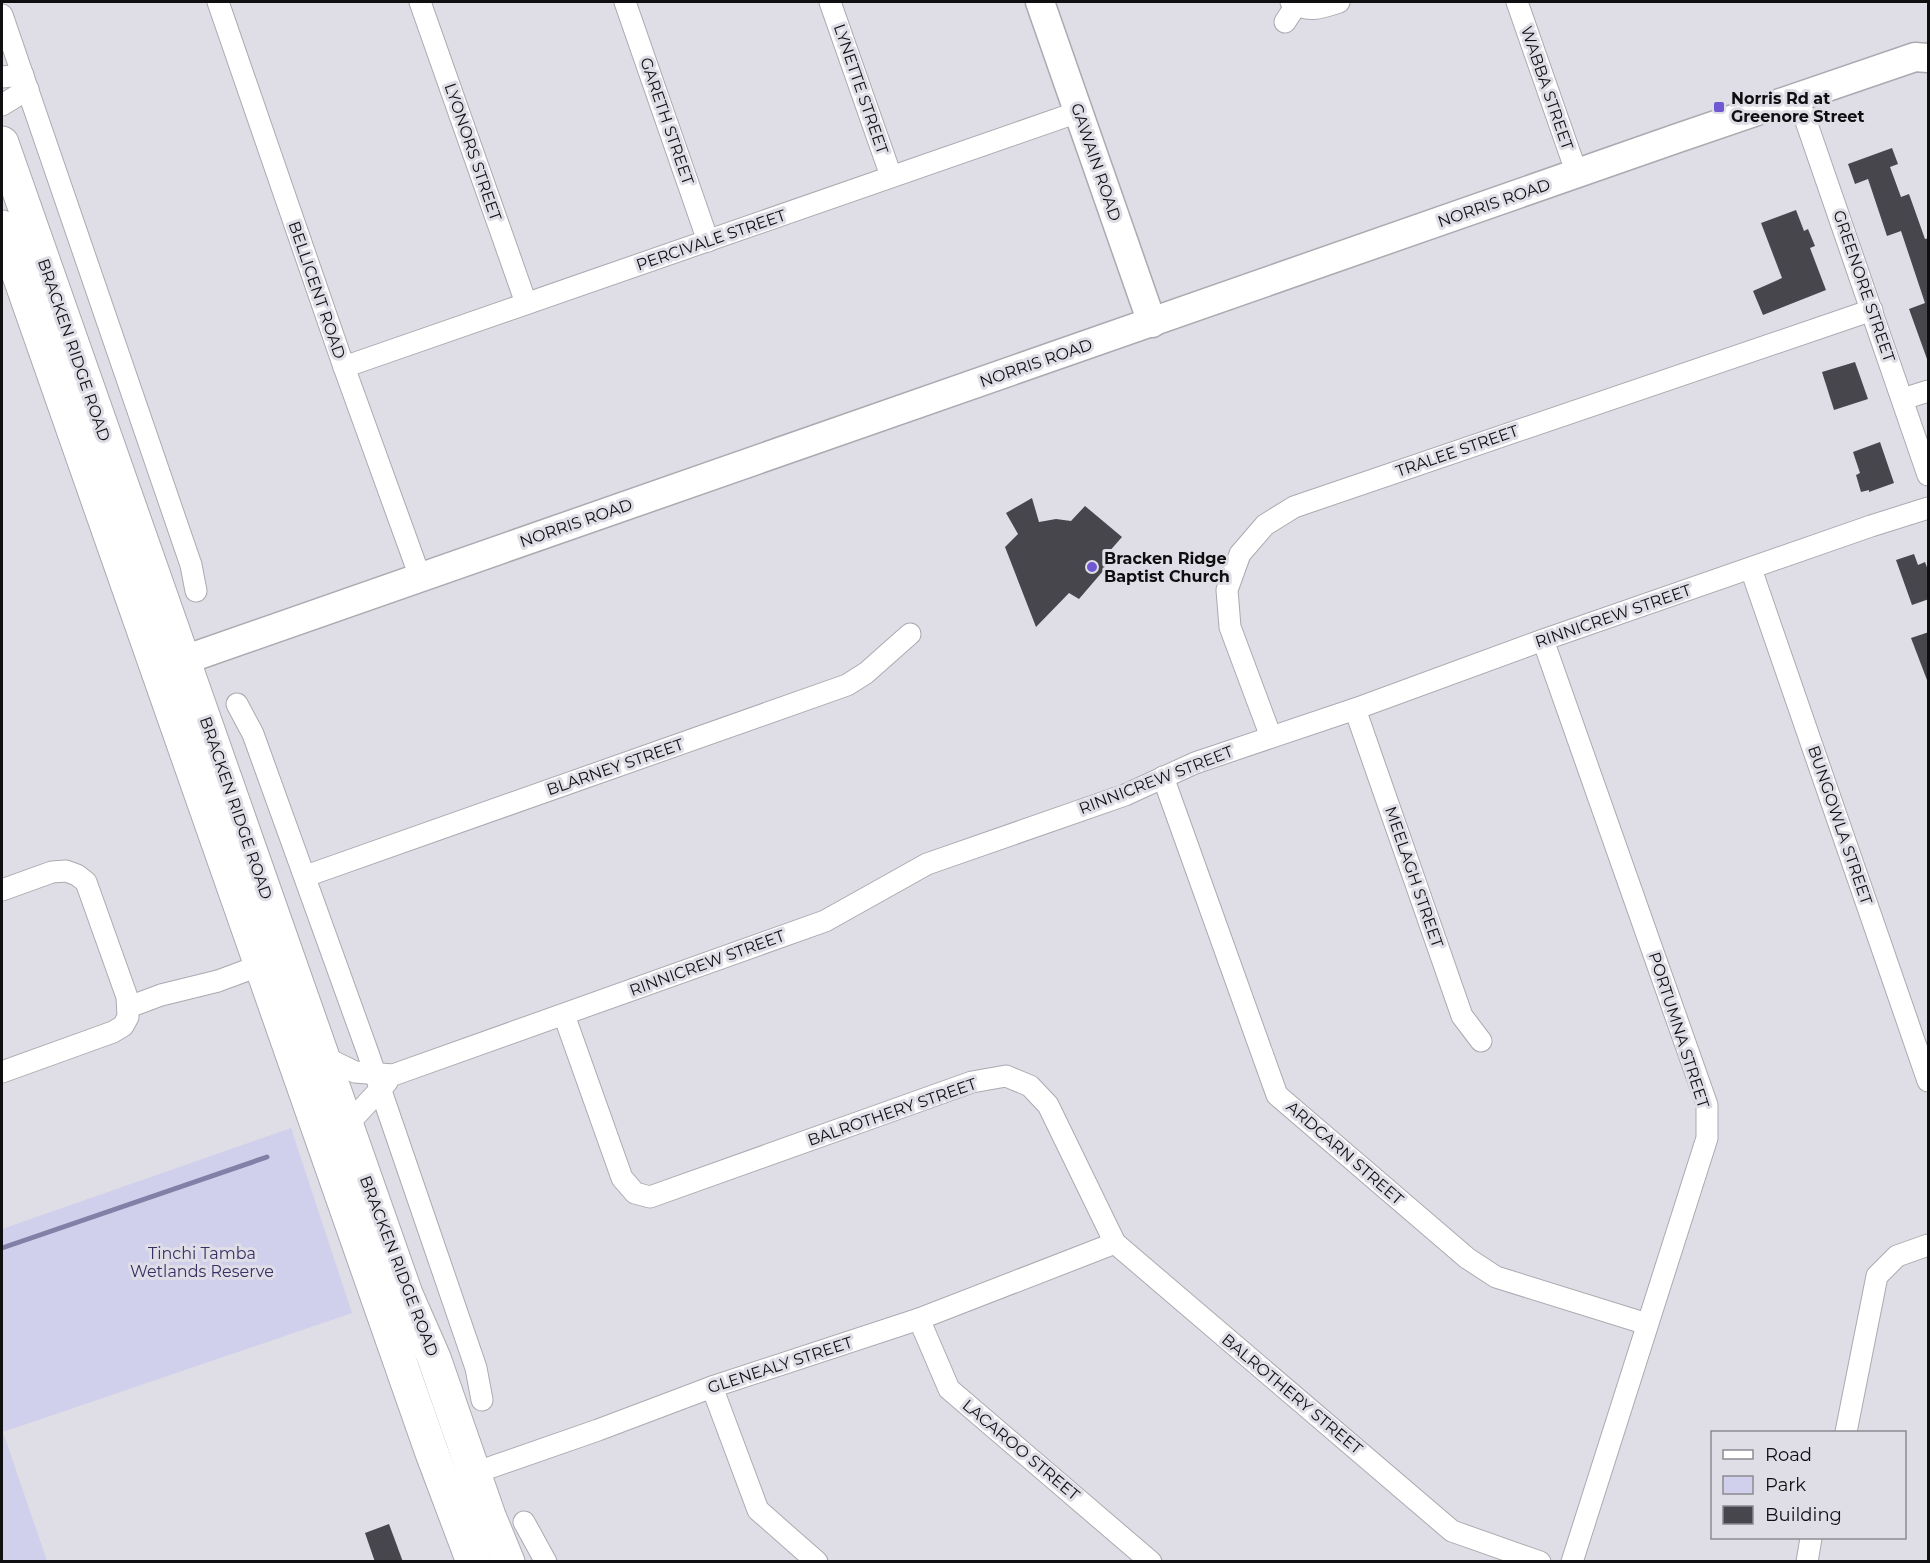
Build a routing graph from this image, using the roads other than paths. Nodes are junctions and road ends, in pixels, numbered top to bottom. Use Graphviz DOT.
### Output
graph roads {
  1 [pos="218,2"];
  2 [pos="420,2"];
  3 [pos="625,2"];
  4 [pos="830,2"];
  5 [pos="1040,2"];
  6 [pos="1339,2"];
  7 [pos="1517,2"];
  8 [pos="1291,9"];
  9 [pos="2,15"];
  10 [pos="1924,53"];
  11 [pos="2,77"];
  12 [pos="26,82"];
  13 [pos="1798,98"];
  14 [pos="2,105"];
  15 [pos="1078,112"];
  16 [pos="2,143"];
  17 [pos="1577,174"];
  18 [pos="891,176"];
  19 [pos="2,227"];
  20 [pos="708,241"];
  21 [pos="526,303"];
  22 [pos="1872,310"];
  23 [pos="1152,323"];
  24 [pos="344,367"];
  25 [pos="1929,391"];
  26 [pos="1903,399"];
  27 [pos="1929,475"];
  28 [pos="1929,508"];
  29 [pos="1751,569"];
  30 [pos="420,577"];
  31 [pos="196,591"];
  32 [pos="910,634"];
  33 [pos="1544,640"];
  34 [pos="170,665"];
  35 [pos="237,704"];
  36 [pos="1355,709"];
  37 [pos="1271,737"];
  38 [pos="1163,777"];
  39 [pos="306,876"];
  40 [pos="2,891"];
  41 [pos="261,965"];
  42 [pos="129,1007"];
  43 [pos="564,1014"];
  44 [pos="1481,1041"];
  45 [pos="322,1056"];
  46 [pos="2,1072"];
  47 [pos="383,1080"];
  48 [pos="1929,1081"];
  49 [pos="346,1125"];
  50 [pos="1115,1243"];
  51 [pos="1929,1245"];
  52 [pos="919,1319"];
  53 [pos="1647,1324"];
  54 [pos="712,1387"];
  55 [pos="482,1400"];
  56 [pos="1846,1431"];
  57 [pos="474,1473"];
  58 [pos="443,1484"];
  59 [pos="524,1522"];
  60 [pos="1811,1539"];
  61 [pos="473,1562"];
  62 [pos="508,1562"];
  63 [pos="546,1562"];
  64 [pos="817,1562"];
  65 [pos="1151,1562"];
  66 [pos="1540,1562"];
  67 [pos="1572,1562"];
  68 [pos="1807,1562"];
  1 -- 24 [label="street, BELLICENT ROAD"];
  2 -- 21 [label="street, LYONORS STREET"];
  3 -- 20 [label="street, GARETH STREET"];
  4 -- 18 [label="street, LYNETTE STREET"];
  5 -- 15 [label="main road, GAWAIN ROAD"];
  6 -- 8 [label="street"];
  7 -- 17 [label="street, WABBA STREET"];
  9 -- 12 [label="street"];
  10 -- 13 [label="main road, NORRIS ROAD"];
  11 -- 12 [label="street"];
  12 -- 14 [label="street"];
  12 -- 31 [label="street"];
  13 -- 17 [label="main road, NORRIS ROAD"];
  13 -- 22 [label="street, GREENORE STREET"];
  15 -- 18 [label="street, PERCIVALE STREET"];
  15 -- 23 [label="main road, GAWAIN ROAD"];
  16 -- 34 [label="main road, BRACKEN RIDGE ROAD"];
  17 -- 23 [label="main road, NORRIS ROAD"];
  18 -- 20 [label="street, PERCIVALE STREET"];
  19 -- 34 [label="main road, BRACKEN RIDGE ROAD"];
  20 -- 21 [label="street, PERCIVALE STREET"];
  21 -- 24 [label="street, PERCIVALE STREET"];
  22 -- 26 [label="street, GREENORE STREET"];
  22 -- 37 [label="street, TRALEE STREET"];
  23 -- 30 [label="main road, NORRIS ROAD"];
  24 -- 30 [label="street, BELLICENT ROAD"];
  25 -- 26 [label="street"];
  26 -- 27 [label="street, GREENORE STREET"];
  28 -- 29 [label="street, RINNICREW STREET"];
  29 -- 33 [label="street, RINNICREW STREET"];
  29 -- 48 [label="street, BUNGOWLA STREET"];
  30 -- 34 [label="main road, NORRIS ROAD"];
  32 -- 39 [label="street, BLARNEY STREET"];
  33 -- 36 [label="street, RINNICREW STREET"];
  33 -- 53 [label="street, PORTUMNA STREET"];
  34 -- 41 [label="main road, BRACKEN RIDGE ROAD"];
  34 -- 45 [label="main road, BRACKEN RIDGE ROAD"];
  35 -- 39 [label="street"];
  36 -- 37 [label="street, RINNICREW STREET"];
  36 -- 44 [label="street, MEELAGH STREET"];
  37 -- 38 [label="street, RINNICREW STREET"];
  38 -- 43 [label="street, RINNICREW STREET"];
  38 -- 53 [label="street, ARDCARN STREET"];
  39 -- 47 [label="street"];
  40 -- 42 [label="street"];
  41 -- 42 [label="street"];
  41 -- 58 [label="main road, BRACKEN RIDGE ROAD"];
  42 -- 46 [label="street"];
  43 -- 47 [label="street, RINNICREW STREET"];
  43 -- 50 [label="street, BALROTHERY STREET"];
  45 -- 47 [label="street"];
  45 -- 49 [label="main road, BRACKEN RIDGE ROAD"];
  47 -- 49 [label="street, RINNICREW STREET"];
  47 -- 55 [label="street"];
  49 -- 57 [label="main road, BRACKEN RIDGE ROAD"];
  50 -- 52 [label="street, GLENEALY STREET"];
  50 -- 66 [label="street, BALROTHERY STREET"];
  51 -- 56 [label="street"];
  52 -- 54 [label="street, GLENEALY STREET"];
  52 -- 65 [label="street, LACAROO STREET"];
  53 -- 67 [label="street, PORTUMNA STREET"];
  54 -- 57 [label="street, GLENEALY STREET"];
  54 -- 64 [label="street"];
  57 -- 58 [label="street, GLENEALY STREET"];
  57 -- 62 [label="main road, BRACKEN RIDGE ROAD"];
  58 -- 61 [label="main road, BRACKEN RIDGE ROAD"];
  59 -- 63 [label="street"];
  60 -- 68 [label="street"];
}
